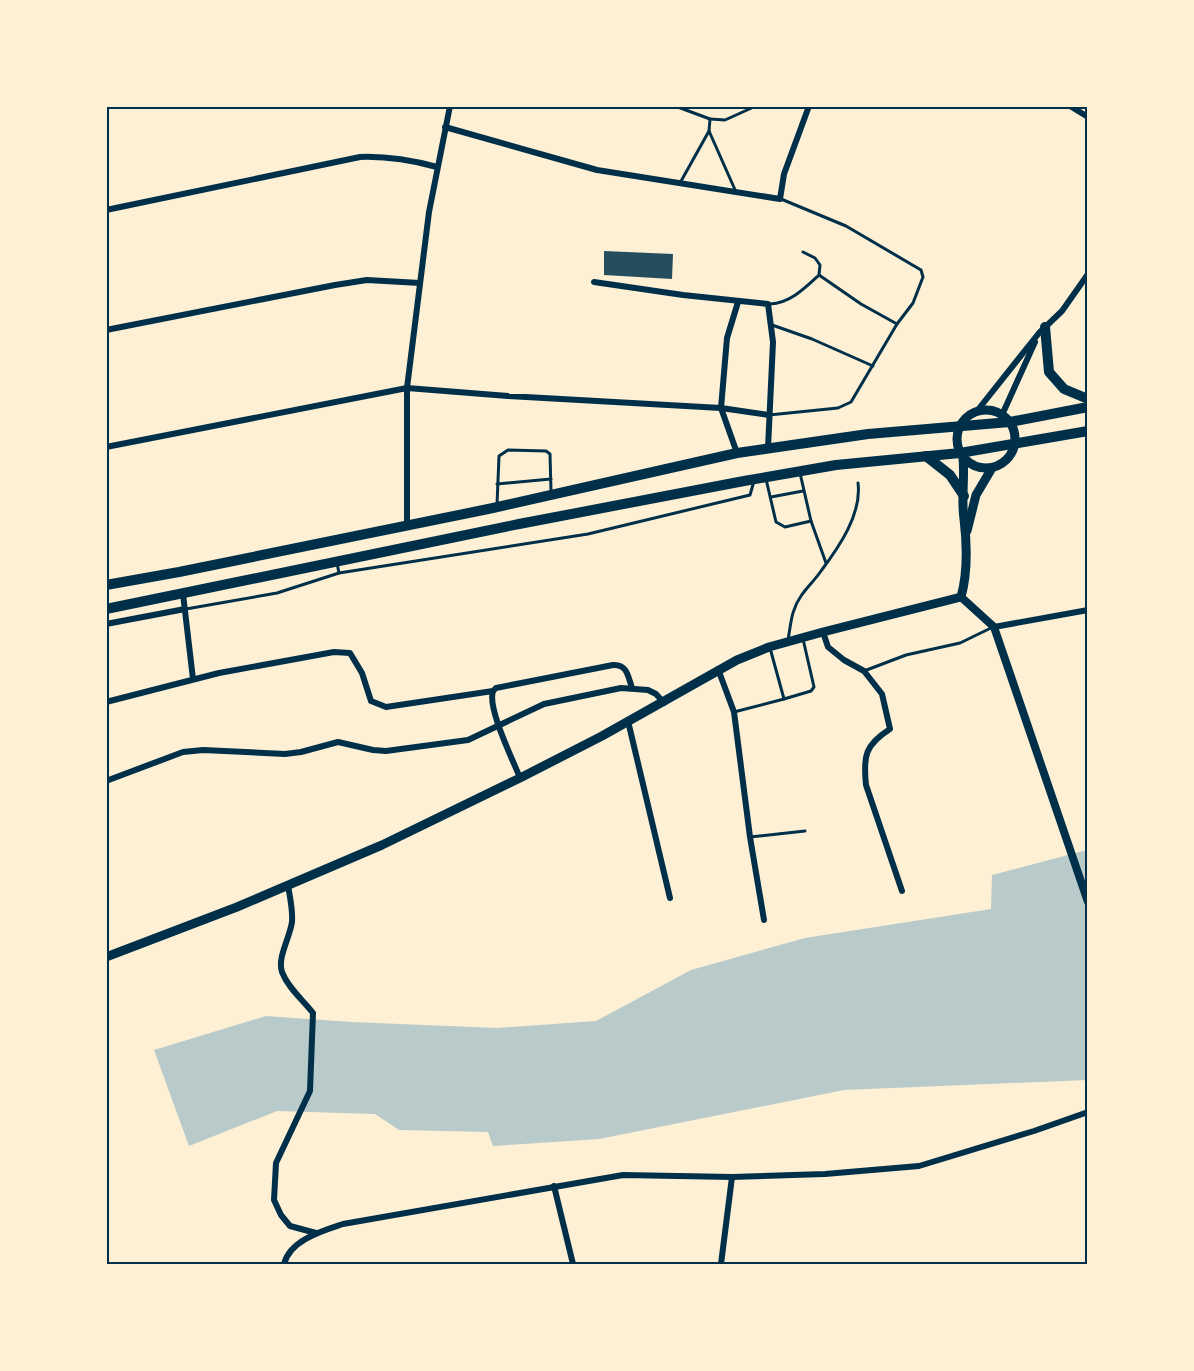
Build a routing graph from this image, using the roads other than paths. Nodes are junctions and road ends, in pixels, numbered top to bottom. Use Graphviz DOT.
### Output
graph roads {
  1 [pos="450,106"];
  2 [pos="675,106"];
  3 [pos="756,106"];
  4 [pos="809,106"];
  5 [pos="1070,106"];
  6 [pos="1088,117"];
  7 [pos="710,118"];
  8 [pos="445,127"];
  9 [pos="709,131"];
  10 [pos="437,167"];
  11 [pos="680,183"];
  12 [pos="737,193"];
  13 [pos="780,199"];
  14 [pos="106,210"];
  15 [pos="804,252"];
  16 [pos="1088,274"];
  17 [pos="819,275"];
  18 [pos="594,282"];
  19 [pos="420,283"];
  20 [pos="738,302"];
  21 [pos="768,304"];
  22 [pos="897,324"];
  23 [pos="771,325"];
  24 [pos="106,330"];
  25 [pos="1042,330"];
  26 [pos="873,366"];
  27 [pos="407,388"];
  28 [pos="1088,399"];
  29 [pos="1088,407"];
  30 [pos="722,408"];
  31 [pos="977,411"];
  32 [pos="769,415"];
  33 [pos="1006,419"];
  34 [pos="958,427"];
  35 [pos="1088,431"];
  36 [pos="1015,445"];
  37 [pos="106,447"];
  38 [pos="768,448"];
  39 [pos="737,453"];
  40 [pos="926,456"];
  41 [pos="961,456"];
  42 [pos="992,468"];
  43 [pos="800,472"];
  44 [pos="551,479"];
  45 [pos="760,479"];
  46 [pos="858,483"];
  47 [pos="497,484"];
  48 [pos="803,491"];
  49 [pos="551,495"];
  50 [pos="964,496"];
  51 [pos="771,497"];
  52 [pos="497,507"];
  53 [pos="811,521"];
  54 [pos="407,524"];
  55 [pos="967,531"];
  56 [pos="826,563"];
  57 [pos="338,568"];
  58 [pos="106,585"];
  59 [pos="183,594"];
  60 [pos="961,597"];
  61 [pos="106,609"];
  62 [pos="185,609"];
  63 [pos="1088,610"];
  64 [pos="106,624"];
  65 [pos="994,627"];
  66 [pos="823,632"];
  67 [pos="803,639"];
  68 [pos="787,642"];
  69 [pos="769,647"];
  70 [pos="718,669"];
  71 [pos="864,671"];
  72 [pos="193,679"];
  73 [pos="632,688"];
  74 [pos="493,691"];
  75 [pos="784,699"];
  76 [pos="106,702"];
  77 [pos="664,703"];
  78 [pos="734,712"];
  79 [pos="628,722"];
  80 [pos="498,725"];
  81 [pos="520,778"];
  82 [pos="106,781"];
  83 [pos="805,831"];
  84 [pos="750,837"];
  85 [pos="288,885"];
  86 [pos="902,891"];
  87 [pos="670,898"];
  88 [pos="1088,902"];
  89 [pos="764,920"];
  90 [pos="106,957"];
  91 [pos="1088,1112"];
  92 [pos="732,1177"];
  93 [pos="554,1186"];
  94 [pos="316,1233"];
  95 [pos="284,1264"];
  96 [pos="573,1264"];
  97 [pos="721,1264"];
  1 -- 8 [label="street"];
  2 -- 7 [label="lane"];
  3 -- 7 [label="lane"];
  4 -- 13 [label="street"];
  5 -- 6 [label="street"];
  7 -- 9 [label="lane"];
  8 -- 10 [label="street"];
  8 -- 11 [label="street"];
  9 -- 11 [label="lane"];
  9 -- 12 [label="lane"];
  10 -- 14 [label="street"];
  10 -- 19 [label="street"];
  11 -- 12 [label="street"];
  12 -- 13 [label="street"];
  13 -- 22 [label="lane"];
  15 -- 17 [label="lane"];
  16 -- 25 [label="street"];
  17 -- 21 [label="lane"];
  17 -- 22 [label="lane"];
  18 -- 20 [label="street"];
  19 -- 24 [label="street"];
  19 -- 27 [label="street"];
  20 -- 21 [label="street"];
  20 -- 30 [label="street"];
  21 -- 23 [label="street"];
  22 -- 26 [label="lane"];
  23 -- 26 [label="lane"];
  23 -- 32 [label="street"];
  25 -- 28 [label="highway"];
  25 -- 31 [label="street"];
  25 -- 33 [label="street"];
  26 -- 32 [label="lane"];
  27 -- 30 [label="street"];
  27 -- 37 [label="street"];
  27 -- 54 [label="street"];
  29 -- 33 [label="highway"];
  30 -- 32 [label="street"];
  30 -- 39 [label="street"];
  31 -- 33 [label="main road"];
  31 -- 34 [label="main road"];
  32 -- 38 [label="street"];
  33 -- 34 [label="highway"];
  33 -- 36 [label="main road"];
  34 -- 38 [label="highway"];
  34 -- 41 [label="main road"];
  35 -- 36 [label="highway"];
  36 -- 41 [label="highway"];
  36 -- 42 [label="main road"];
  38 -- 39 [label="highway"];
  39 -- 49 [label="highway"];
  40 -- 41 [label="highway"];
  40 -- 43 [label="highway"];
  40 -- 50 [label="highway"];
  41 -- 42 [label="main road"];
  41 -- 50 [label="main road"];
  42 -- 55 [label="main road"];
  43 -- 45 [label="highway"];
  43 -- 48 [label="lane"];
  44 -- 47 [label="lane"];
  44 -- 47 [label="lane"];
  44 -- 49 [label="lane"];
  45 -- 51 [label="lane"];
  45 -- 57 [label="highway"];
  45 -- 57 [label="lane"];
  46 -- 56 [label="lane"];
  47 -- 52 [label="lane"];
  48 -- 51 [label="lane"];
  48 -- 53 [label="lane"];
  49 -- 52 [label="highway"];
  50 -- 55 [label="main road"];
  51 -- 53 [label="lane"];
  52 -- 54 [label="highway"];
  53 -- 56 [label="lane"];
  54 -- 58 [label="highway"];
  55 -- 60 [label="main road"];
  56 -- 68 [label="lane"];
  57 -- 59 [label="highway"];
  57 -- 62 [label="lane"];
  59 -- 61 [label="highway"];
  59 -- 62 [label="street"];
  60 -- 65 [label="street"];
  60 -- 66 [label="main road"];
  62 -- 64 [label="street"];
  62 -- 72 [label="street"];
  63 -- 65 [label="street"];
  65 -- 71 [label="lane"];
  65 -- 88 [label="street"];
  66 -- 67 [label="main road"];
  66 -- 71 [label="street"];
  67 -- 68 [label="main road"];
  67 -- 75 [label="lane"];
  68 -- 69 [label="main road"];
  69 -- 70 [label="main road"];
  69 -- 75 [label="lane"];
  70 -- 77 [label="main road"];
  70 -- 78 [label="street"];
  71 -- 86 [label="street"];
  72 -- 74 [label="street"];
  72 -- 76 [label="street"];
  73 -- 74 [label="street"];
  73 -- 77 [label="street"];
  73 -- 80 [label="street"];
  74 -- 80 [label="street"];
  75 -- 78 [label="lane"];
  77 -- 79 [label="main road"];
  78 -- 84 [label="street"];
  79 -- 81 [label="main road"];
  79 -- 87 [label="street"];
  80 -- 81 [label="street"];
  80 -- 82 [label="street"];
  81 -- 85 [label="main road"];
  83 -- 84 [label="lane"];
  84 -- 89 [label="street"];
  85 -- 90 [label="main road"];
  85 -- 94 [label="street"];
  91 -- 92 [label="street"];
  92 -- 93 [label="street"];
  92 -- 97 [label="street"];
  93 -- 94 [label="street"];
  93 -- 96 [label="street"];
  94 -- 95 [label="street"];
}
